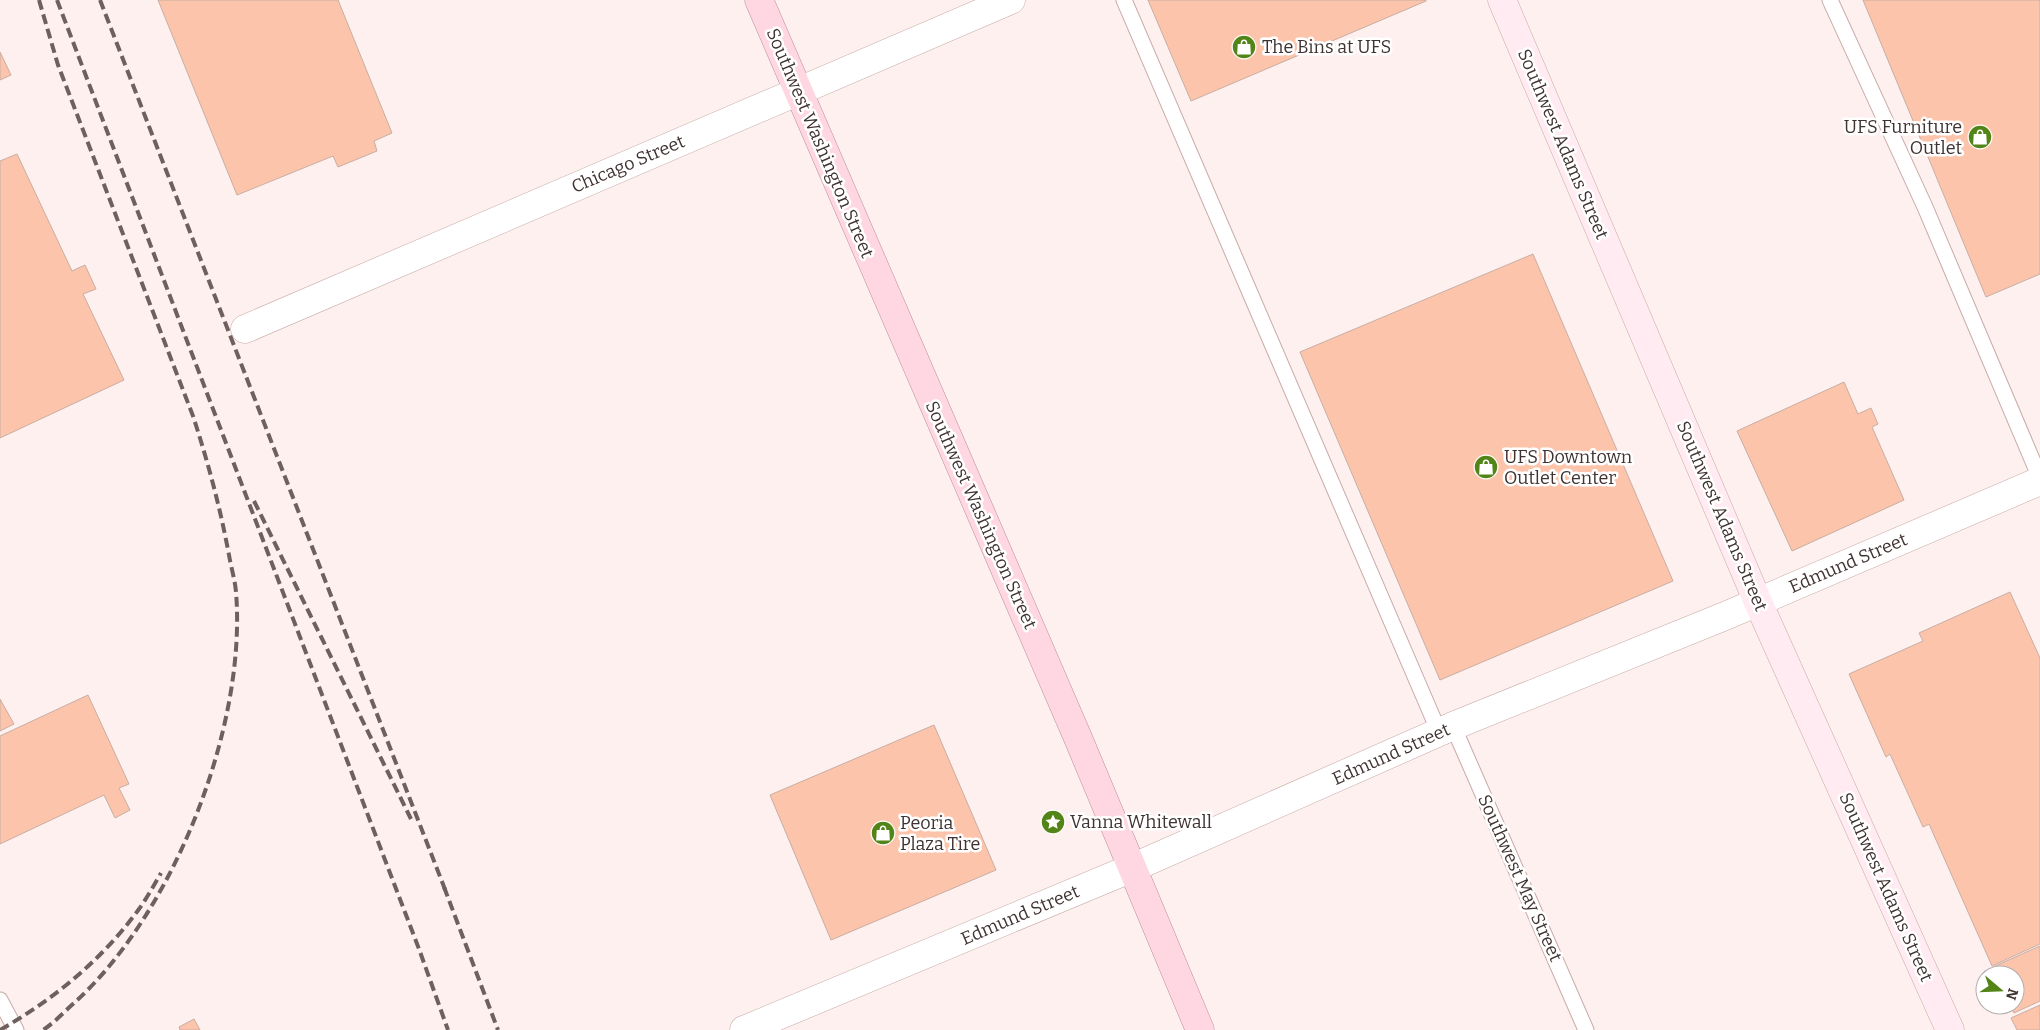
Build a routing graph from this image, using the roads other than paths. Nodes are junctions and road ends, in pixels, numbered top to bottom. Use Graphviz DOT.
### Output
graph roads {
  1 [pos="759,0"];
  2 [pos="1011,0"];
  3 [pos="1124,0"];
  4 [pos="1502,0"];
  5 [pos="1830,0"];
  6 [pos="797,91"];
  7 [pos="245,329"];
  8 [pos="2040,479"];
  9 [pos="1758,602"];
  10 [pos="1446,729"];
  11 [pos="1132,868"];
  12 [pos="0,1000"];
  13 [pos="16,1030"];
  14 [pos="744,1030"];
  15 [pos="1200,1030"];
  16 [pos="1586,1030"];
  17 [pos="1950,1030"];
  1 -- 6 [label="main road, Southwest Washington Street"];
  2 -- 6 [label="street, Chicago Street"];
  3 -- 10 [label="lane, Southwest May Street"];
  4 -- 9 [label="main road, Southwest Adams Street"];
  5 -- 8 [label="lane"];
  6 -- 7 [label="street, Chicago Street"];
  6 -- 11 [label="main road, Southwest Washington Street"];
  8 -- 9 [label="street, Edmund Street"];
  9 -- 10 [label="street, Edmund Street"];
  9 -- 17 [label="main road, Southwest Adams Street"];
  10 -- 11 [label="street, Edmund Street"];
  10 -- 16 [label="lane, Southwest May Street"];
  11 -- 14 [label="street, Edmund Street"];
  11 -- 15 [label="main road, Southwest Washington Street"];
  12 -- 13 [label="lane"];
}
